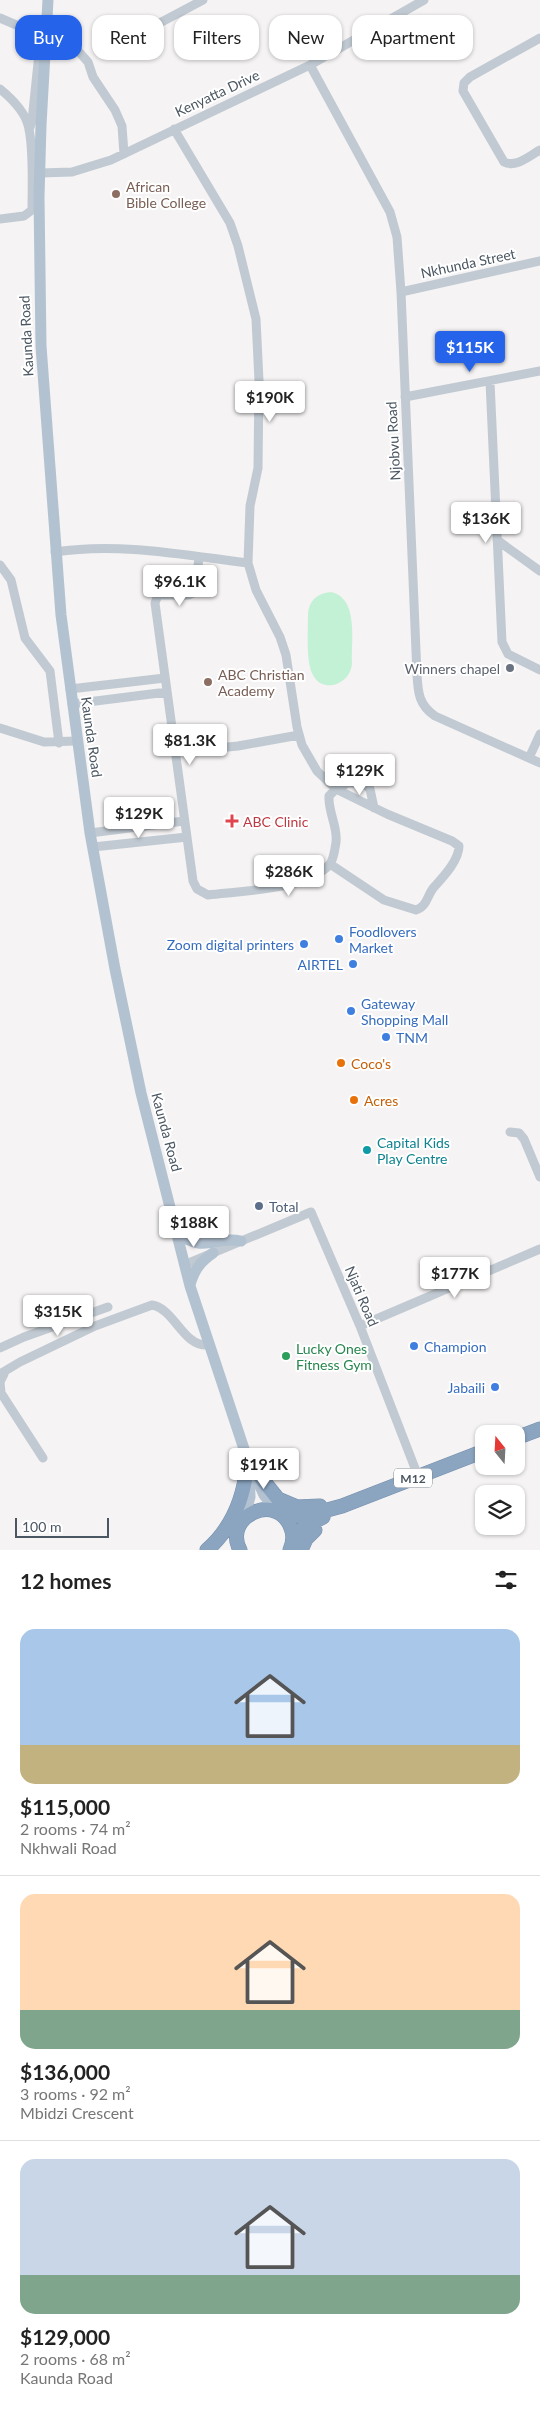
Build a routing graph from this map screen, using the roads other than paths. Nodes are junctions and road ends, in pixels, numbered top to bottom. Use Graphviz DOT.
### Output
graph roads {
  1 [pos="48,0"];
  2 [pos="203,0"];
  3 [pos="424,0"];
  4 [pos="46,15"];
  5 [pos="0,18"];
  6 [pos="164,21"];
  7 [pos="15,23"];
  8 [pos="540,38"];
  9 [pos="82,56"];
  10 [pos="40,60"];
  11 [pos="43,60"];
  12 [pos="310,64"];
  13 [pos="0,89"];
  14 [pos="174,129"];
  15 [pos="29,130"];
  16 [pos="540,150"];
  17 [pos="124,154"];
  18 [pos="40,173"];
  19 [pos="0,219"];
  20 [pos="540,260"];
  21 [pos="401,292"];
  22 [pos="540,371"];
  23 [pos="490,382"];
  24 [pos="405,397"];
  25 [pos="497,540"];
  26 [pos="55,552"];
  27 [pos="199,557"];
  28 [pos="248,563"];
  29 [pos="0,565"];
  30 [pos="540,571"];
  31 [pos="540,670"];
  32 [pos="165,678"];
  33 [pos="70,689"];
  34 [pos="167,692"];
  35 [pos="72,704"];
  36 [pos="0,728"];
  37 [pos="540,734"];
  38 [pos="299,735"];
  39 [pos="77,741"];
  40 [pos="59,743"];
  41 [pos="176,752"];
  42 [pos="529,758"];
  43 [pos="540,763"];
  44 [pos="337,790"];
  45 [pos="374,808"];
  46 [pos="184,821"];
  47 [pos="90,833"];
  48 [pos="187,837"];
  49 [pos="93,848"];
  50 [pos="330,864"];
  51 [pos="510,1132"];
  52 [pos="540,1177"];
  53 [pos="178,1234"];
  54 [pos="241,1241"];
  55 [pos="540,1250"];
  56 [pos="213,1253"];
  57 [pos="184,1265"];
  58 [pos="190,1286"];
  59 [pos="108,1306"];
  60 [pos="360,1326"];
  61 [pos="208,1345"];
  62 [pos="0,1348"];
  63 [pos="2,1374"];
  64 [pos="540,1429"];
  65 [pos="525,1435"];
  66 [pos="475,1454"];
  67 [pos="43,1458"];
  68 [pos="248,1462"];
  69 [pos="418,1476"];
  70 [pos="341,1507"];
  71 [pos="280,1513"];
  72 [pos="241,1523"];
  73 [pos="293,1548"];
  74 [pos="207,1550"];
  75 [pos="216,1550"];
  76 [pos="240,1550"];
  1 -- 4 [label="main road, Kaunda Road"];
  2 -- 6 [label="street"];
  3 -- 12 [label="street, Kenyatta Drive"];
  5 -- 7 [label="street"];
  8 -- 16 [label="street"];
  9 -- 17 [label="street"];
  10 -- 15 [label="street"];
  11 -- 18 [label="main road, Kaunda Road"];
  12 -- 14 [label="street, Kenyatta Drive"];
  12 -- 21 [label="street, Njobvu Road"];
  13 -- 15 [label="street"];
  14 -- 17 [label="street, Kenyatta Drive"];
  14 -- 28 [label="street"];
  15 -- 19 [label="street"];
  17 -- 18 [label="street, Kenyatta Drive"];
  18 -- 26 [label="main road, Kaunda Road"];
  20 -- 21 [label="street, Nkhunda Street"];
  21 -- 24 [label="street, Njobvu Road"];
  22 -- 23 [label="street"];
  23 -- 24 [label="street"];
  23 -- 25 [label="street"];
  24 -- 42 [label="street, Njobvu Road"];
  25 -- 30 [label="street"];
  25 -- 31 [label="street"];
  26 -- 27 [label="street"];
  26 -- 33 [label="main road, Kaunda Road"];
  27 -- 28 [label="street"];
  27 -- 32 [label="street"];
  28 -- 38 [label="street"];
  29 -- 40 [label="street"];
  32 -- 33 [label="street"];
  32 -- 34 [label="street"];
  33 -- 35 [label="main road, Kaunda Road"];
  34 -- 35 [label="street"];
  34 -- 41 [label="street"];
  35 -- 39 [label="main road, Kaunda Road"];
  36 -- 40 [label="street"];
  37 -- 42 [label="street"];
  38 -- 41 [label="street"];
  38 -- 44 [label="street"];
  39 -- 40 [label="street"];
  39 -- 47 [label="main road, Kaunda Road"];
  41 -- 46 [label="street"];
  42 -- 43 [label="street, Njobvu Road"];
  44 -- 45 [label="street"];
  44 -- 45 [label="street"];
  44 -- 50 [label="street"];
  45 -- 50 [label="street"];
  46 -- 47 [label="street"];
  46 -- 48 [label="street"];
  47 -- 49 [label="main road, Kaunda Road"];
  48 -- 49 [label="street"];
  48 -- 50 [label="street"];
  49 -- 53 [label="main road, Kaunda Road"];
  51 -- 52 [label="street"];
  53 -- 54 [label="main road"];
  53 -- 57 [label="main road, Kaunda Road"];
  54 -- 56 [label="street"];
  54 -- 60 [label="street, Njati Road"];
  55 -- 60 [label="street"];
  56 -- 57 [label="street"];
  56 -- 58 [label="main road"];
  57 -- 58 [label="main road, Kaunda Road"];
  58 -- 61 [label="main road, Kaunda Road"];
  59 -- 62 [label="street"];
  60 -- 69 [label="street, Njati Road"];
  61 -- 63 [label="street"];
  61 -- 68 [label="main road, Kaunda Road"];
  63 -- 67 [label="street"];
  64 -- 65 [label="highway"];
  66 -- 69 [label="highway, M12"];
  68 -- 70 [label="highway"];
  68 -- 71 [label="main road, Kaunda Road"];
  68 -- 72 [label="main road, Kaunda Road"];
  68 -- 74 [label="highway"];
  69 -- 70 [label="highway, M12"];
  70 -- 71 [label="highway, M12"];
  70 -- 73 [label="highway, M12"];
  71 -- 72 [label="highway, M12"];
  71 -- 73 [label="highway, M12"];
  72 -- 75 [label="highway, M12"];
  72 -- 76 [label="highway"];
}
